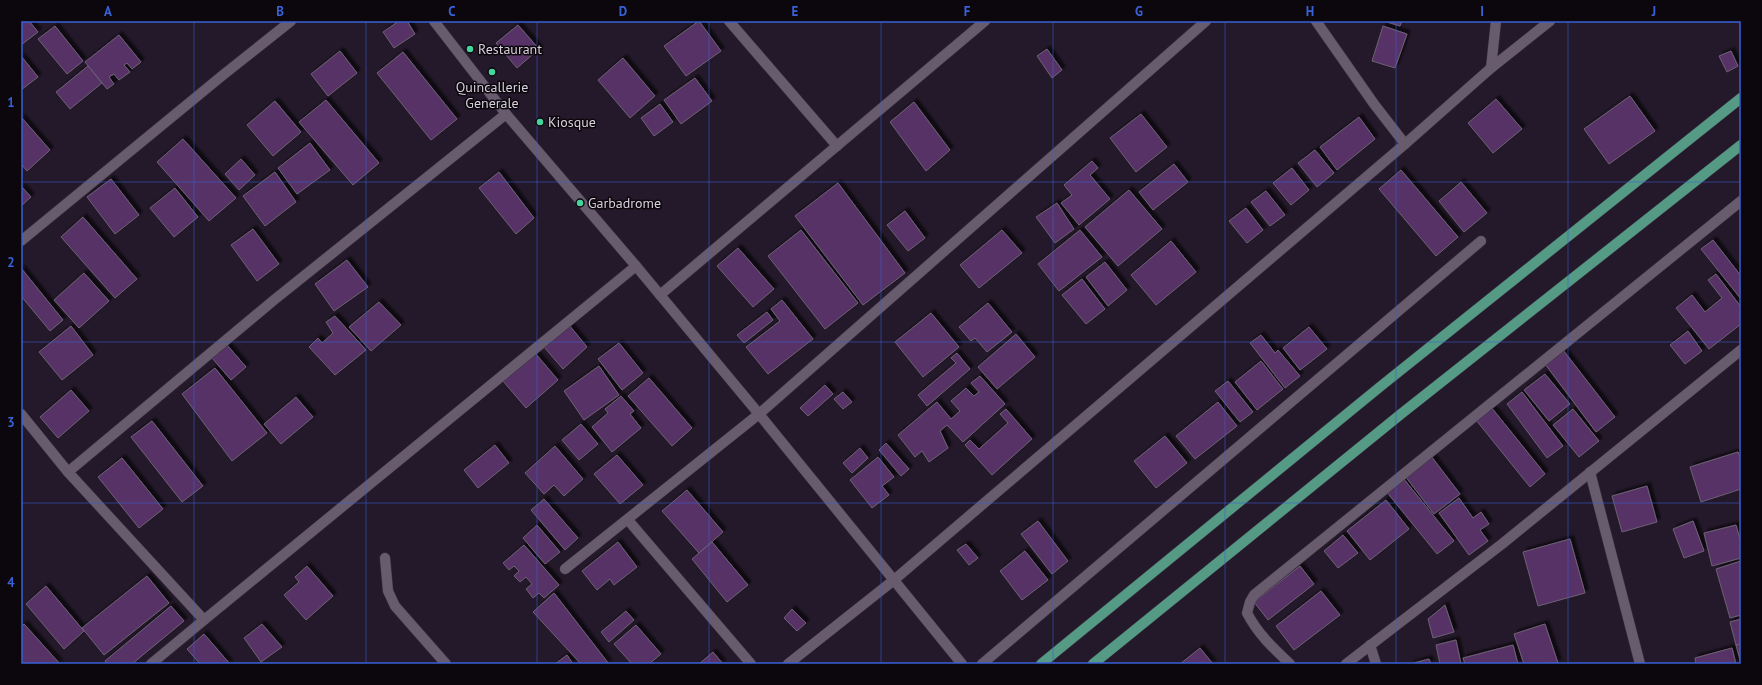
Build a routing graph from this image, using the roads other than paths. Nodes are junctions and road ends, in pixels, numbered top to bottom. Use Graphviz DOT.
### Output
graph roads {
  1 [pos="290,21"];
  2 [pos="434,21"];
  3 [pos="729,21"];
  4 [pos="985,21"];
  5 [pos="1206,21"];
  6 [pos="1316,21"];
  7 [pos="1496,21"];
  8 [pos="1550,21"];
  9 [pos="1492,68"];
  10 [pos="1741,98"];
  11 [pos="506,114"];
  12 [pos="1405,144"];
  13 [pos="1741,145"];
  14 [pos="837,146"];
  15 [pos="1741,202"];
  16 [pos="21,241"];
  17 [pos="1482,241"];
  18 [pos="636,266"];
  19 [pos="660,295"];
  20 [pos="1741,350"];
  21 [pos="21,414"];
  22 [pos="759,414"];
  23 [pos="68,472"];
  24 [pos="1590,472"];
  25 [pos="628,520"];
  26 [pos="385,558"];
  27 [pos="565,569"];
  28 [pos="894,580"];
  29 [pos="204,620"];
  30 [pos="1370,645"];
  31 [pos="152,664"];
  32 [pos="446,664"];
  33 [pos="751,664"];
  34 [pos="788,664"];
  35 [pos="962,664"];
  36 [pos="982,664"];
  37 [pos="1041,664"];
  38 [pos="1093,664"];
  39 [pos="1290,664"];
  40 [pos="1346,664"];
  41 [pos="1376,664"];
  42 [pos="1640,664"];
  1 -- 16 [label="street"];
  2 -- 11 [label="street"];
  3 -- 14 [label="street"];
  4 -- 14 [label="street"];
  5 -- 22 [label="street"];
  6 -- 12 [label="street"];
  7 -- 9 [label="street"];
  8 -- 9 [label="street"];
  9 -- 12 [label="street"];
  10 -- 37 [label="main road"];
  11 -- 18 [label="street"];
  11 -- 23 [label="street"];
  12 -- 28 [label="street"];
  13 -- 38 [label="main road"];
  14 -- 19 [label="street"];
  15 -- 39 [label="street"];
  17 -- 36 [label="street"];
  18 -- 19 [label="street"];
  18 -- 29 [label="street"];
  19 -- 22 [label="street"];
  20 -- 24 [label="street"];
  21 -- 23 [label="street"];
  22 -- 25 [label="street"];
  22 -- 28 [label="street"];
  23 -- 29 [label="street"];
  24 -- 30 [label="street"];
  24 -- 42 [label="street"];
  25 -- 27 [label="street"];
  25 -- 33 [label="street"];
  26 -- 32 [label="street"];
  28 -- 34 [label="street"];
  28 -- 35 [label="street"];
  29 -- 31 [label="street"];
  30 -- 40 [label="street"];
  30 -- 41 [label="street"];
}
